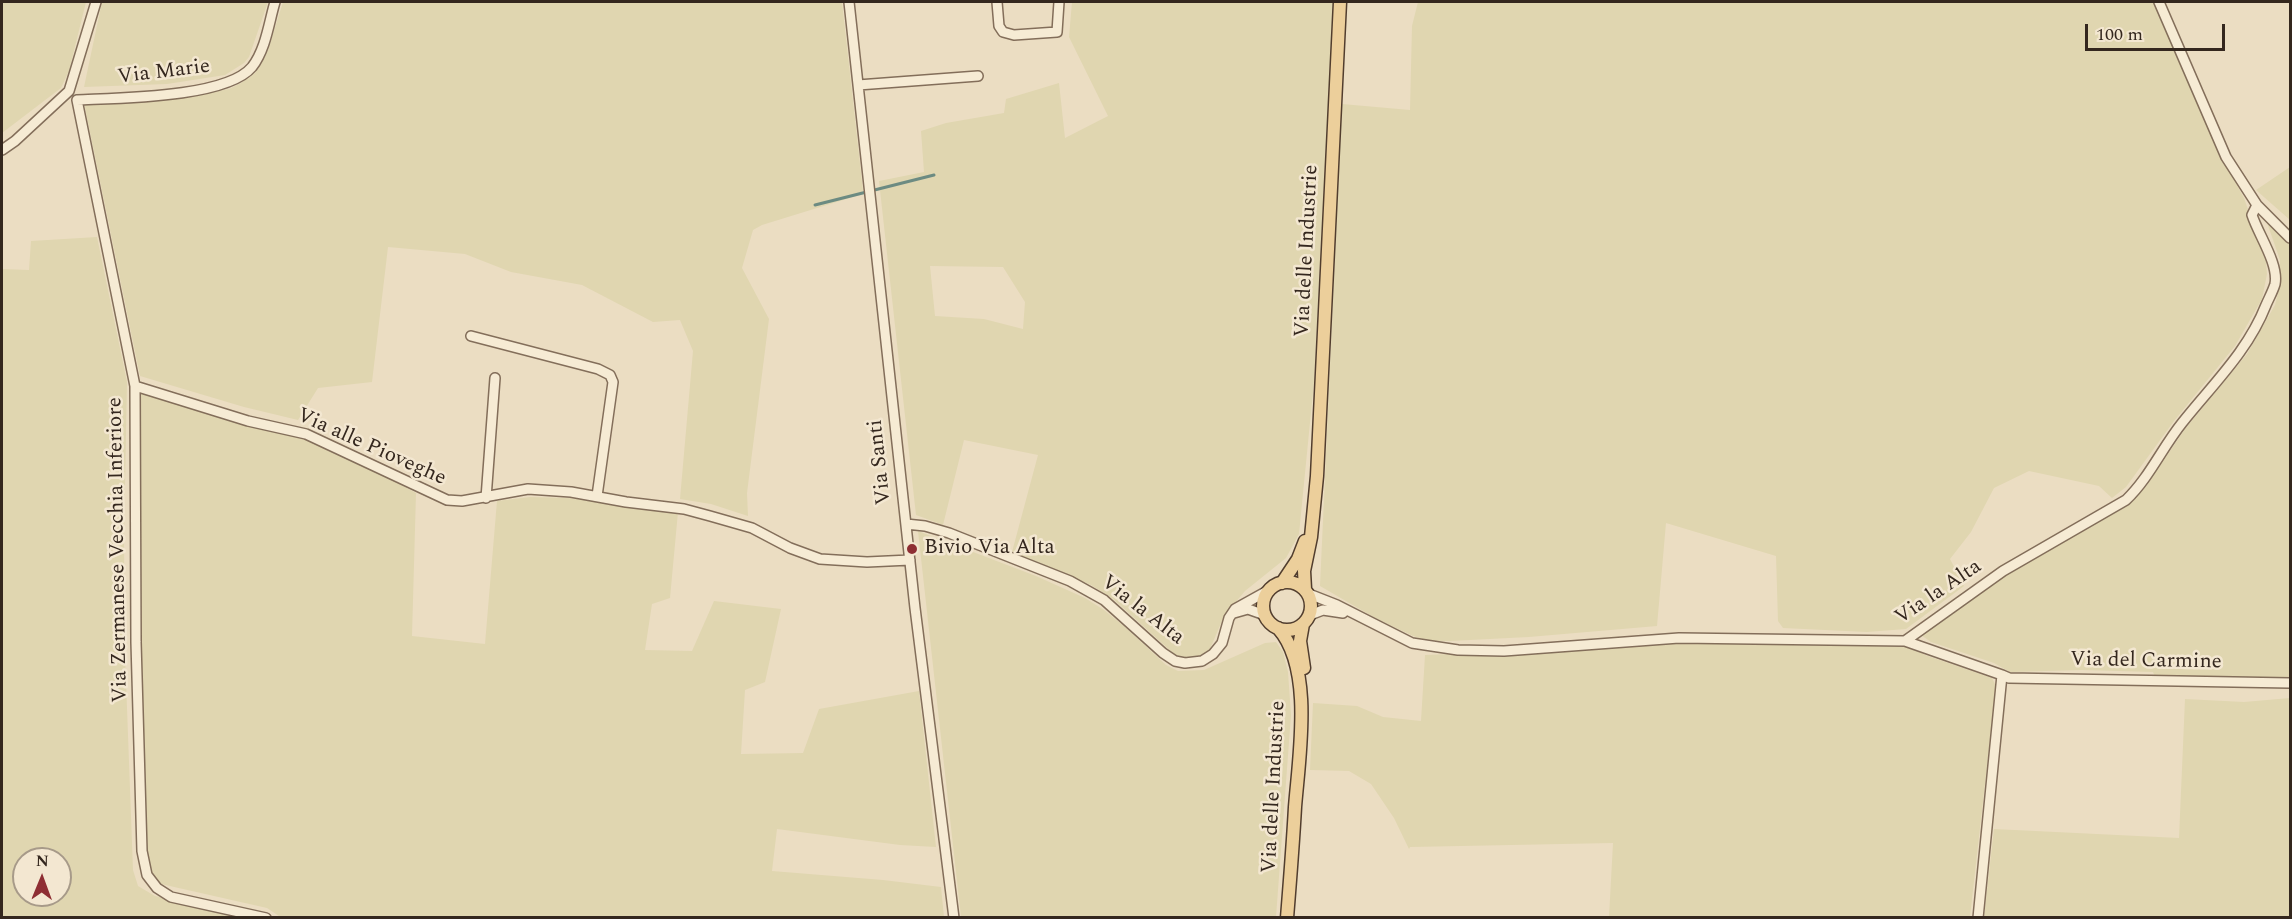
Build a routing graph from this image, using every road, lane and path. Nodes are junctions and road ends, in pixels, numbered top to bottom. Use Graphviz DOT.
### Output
graph roads {
  1 [pos="96,2"];
  2 [pos="275,2"];
  3 [pos="849,2"];
  4 [pos="997,2"];
  5 [pos="1059,2"];
  6 [pos="1340,2"];
  7 [pos="2159,2"];
  8 [pos="978,76"];
  9 [pos="858,85"];
  10 [pos="69,91"];
  11 [pos="77,100"];
  12 [pos="2,150"];
  13 [pos="2257,205"];
  14 [pos="2290,238"];
  15 [pos="471,336"];
  16 [pos="495,378"];
  17 [pos="135,386"];
  18 [pos="597,496"];
  19 [pos="486,498"];
  20 [pos="1314,502"];
  21 [pos="906,524"];
  22 [pos="910,560"];
  23 [pos="1276,586"];
  24 [pos="1307,592"];
  25 [pos="1232,614"];
  26 [pos="1265,615"];
  27 [pos="1306,620"];
  28 [pos="1373,624"];
  29 [pos="1278,628"];
  30 [pos="1905,641"];
  31 [pos="2002,675"];
  32 [pos="2290,682"];
  33 [pos="266,918"];
  34 [pos="954,918"];
  35 [pos="1287,918"];
  36 [pos="1295,918"];
  37 [pos="1978,918"];
  1 -- 10 [label="street"];
  2 -- 11 [label="street, Via Marie"];
  3 -- 9 [label="street, Via Santi"];
  4 -- 5 [label="street"];
  6 -- 20 [label="main road, Via delle Industrie"];
  7 -- 13 [label="street"];
  8 -- 9 [label="street"];
  9 -- 21 [label="street, Via Santi"];
  10 -- 11 [label="street"];
  10 -- 12 [label="street"];
  11 -- 17 [label="street, Via Zermanese Vecchia Inferiore"];
  13 -- 14 [label="street"];
  13 -- 30 [label="street, Via la Alta"];
  15 -- 18 [label="street"];
  16 -- 19 [label="street"];
  17 -- 19 [label="street, Via alle Pioveghe"];
  17 -- 33 [label="street, Via Zermanese Vecchia Inferiore"];
  18 -- 19 [label="street, Via alle Pioveghe"];
  18 -- 22 [label="street, Via alle Pioveghe"];
  20 -- 23 [label="main road, Via delle Industrie"];
  20 -- 24 [label="main road, Via delle Industrie"];
  21 -- 22 [label="street, Via Santi"];
  21 -- 25 [label="street, Via la Alta"];
  22 -- 34 [label="street, Via Santi"];
  23 -- 24 [label="main road"];
  23 -- 25 [label="street"];
  23 -- 26 [label="main road"];
  24 -- 27 [label="main road"];
  24 -- 28 [label="street"];
  25 -- 26 [label="street"];
  26 -- 29 [label="main road"];
  27 -- 28 [label="street"];
  27 -- 29 [label="main road"];
  27 -- 36 [label="main road, Via delle Industrie"];
  28 -- 30 [label="street, Via la Alta"];
  29 -- 35 [label="main road, Via delle Industrie"];
  30 -- 31 [label="street, Via del Carmine"];
  31 -- 32 [label="street, Via del Carmine"];
  31 -- 37 [label="street"];
}
